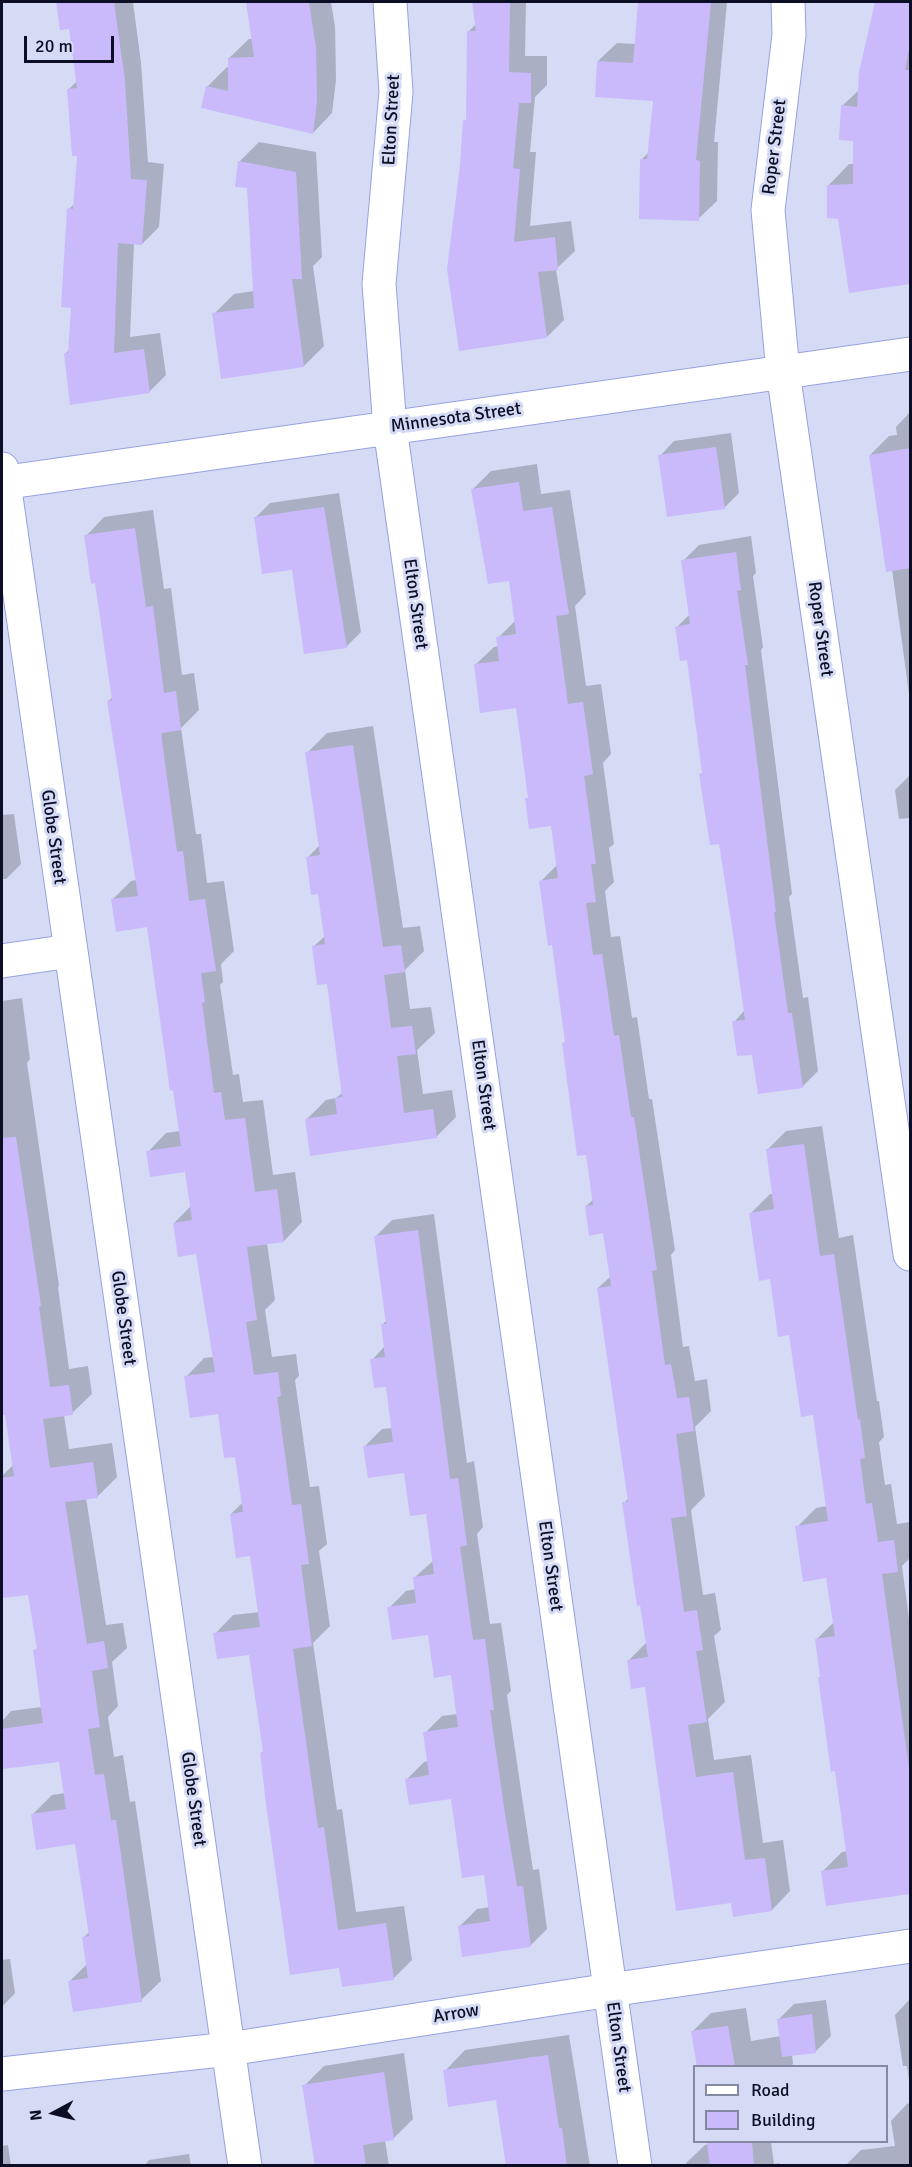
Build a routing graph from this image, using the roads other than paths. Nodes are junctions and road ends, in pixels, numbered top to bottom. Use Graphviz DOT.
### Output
graph roads {
  1 [pos="390,2"];
  2 [pos="788,2"];
  3 [pos="910,354"];
  4 [pos="783,372"];
  5 [pos="390,428"];
  6 [pos="2,478"];
  7 [pos="69,951"];
  8 [pos="2,960"];
  9 [pos="910,1254"];
  10 [pos="910,1946"];
  11 [pos="610,1990"];
  12 [pos="229,2049"];
  13 [pos="2,2074"];
  14 [pos="245,2166"];
  15 [pos="635,2166"];
  1 -- 5 [label="street, Elton Street"];
  2 -- 4 [label="street, Roper Street"];
  3 -- 4 [label="street, Minnesota Street"];
  4 -- 5 [label="street, Minnesota Street"];
  4 -- 9 [label="street, Roper Street"];
  5 -- 6 [label="street, Minnesota Street"];
  5 -- 11 [label="street, Elton Street"];
  6 -- 7 [label="street, Globe Street"];
  7 -- 8 [label="street"];
  7 -- 12 [label="street, Globe Street"];
  10 -- 11 [label="street, Arrow"];
  11 -- 12 [label="street, Arrow"];
  11 -- 15 [label="street, Elton Street"];
  12 -- 13 [label="street, Arrow"];
  12 -- 14 [label="street, Globe Street"];
}
